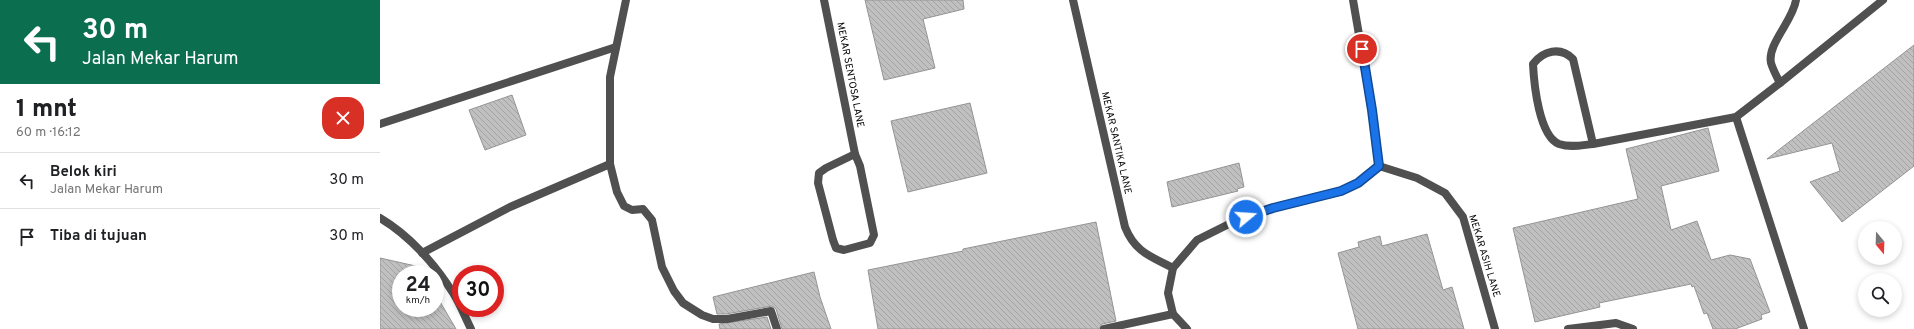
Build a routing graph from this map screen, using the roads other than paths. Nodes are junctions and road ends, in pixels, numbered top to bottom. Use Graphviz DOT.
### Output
graph roads {
  1 [pos="626,0"];
  2 [pos="824,0"];
  3 [pos="1073,0"];
  4 [pos="1353,0"];
  5 [pos="1796,0"];
  6 [pos="1883,0"];
  7 [pos="614,47"];
  8 [pos="1780,84"];
  9 [pos="1736,117"];
  10 [pos="380,124"];
  11 [pos="1593,144"];
  12 [pos="855,154"];
  13 [pos="610,164"];
  14 [pos="1379,166"];
  15 [pos="380,218"];
  16 [pos="422,253"];
  17 [pos="1173,268"];
  18 [pos="1173,314"];
  19 [pos="471,329"];
  20 [pos="777,329"];
  21 [pos="1104,329"];
  22 [pos="1187,329"];
  23 [pos="1495,329"];
  24 [pos="1568,329"];
  25 [pos="1633,329"];
  26 [pos="1804,329"];
  1 -- 7 [label="street"];
  2 -- 12 [label="street, MEKAR SENTOSA LANE"];
  3 -- 17 [label="street, MEKAR SANTIKA LANE"];
  4 -- 14 [label="street"];
  5 -- 8 [label="street"];
  6 -- 8 [label="street"];
  7 -- 10 [label="street"];
  7 -- 13 [label="street"];
  8 -- 9 [label="street"];
  9 -- 11 [label="street"];
  9 -- 26 [label="street"];
  11 -- 11 [label="street"];
  12 -- 12 [label="street, MEKAR SENTOSA LANE"];
  13 -- 16 [label="street"];
  13 -- 20 [label="street"];
  14 -- 17 [label="street"];
  14 -- 23 [label="street, MEKAR ASIH LANE"];
  15 -- 16 [label="street"];
  16 -- 19 [label="street"];
  17 -- 18 [label="street"];
  18 -- 21 [label="street"];
  18 -- 22 [label="street"];
  24 -- 25 [label="street"];
}
